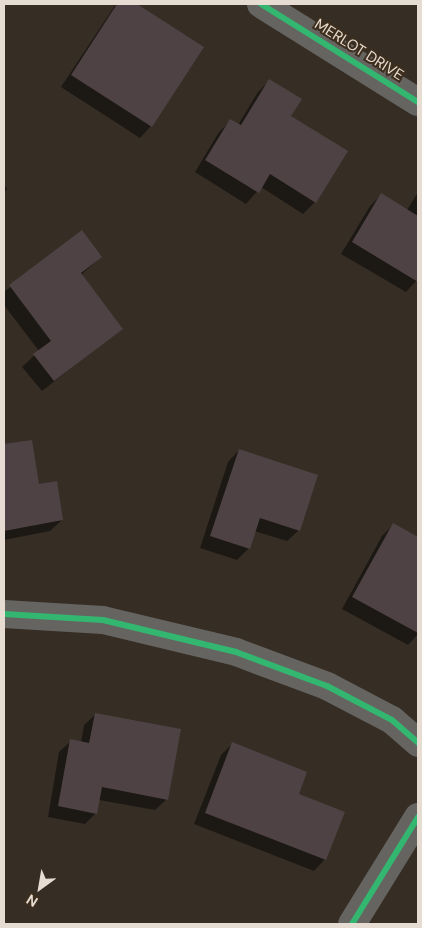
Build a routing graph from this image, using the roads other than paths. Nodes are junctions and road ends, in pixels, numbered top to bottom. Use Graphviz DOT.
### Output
graph roads {
  1 [pos="261,4"];
  2 [pos="418,102"];
  3 [pos="4,614"];
  4 [pos="418,743"];
  5 [pos="418,817"];
  6 [pos="352,924"];
  1 -- 2 [label="street, MERLOT DRIVE"];
  3 -- 4 [label="street"];
  5 -- 6 [label="street"];
}
